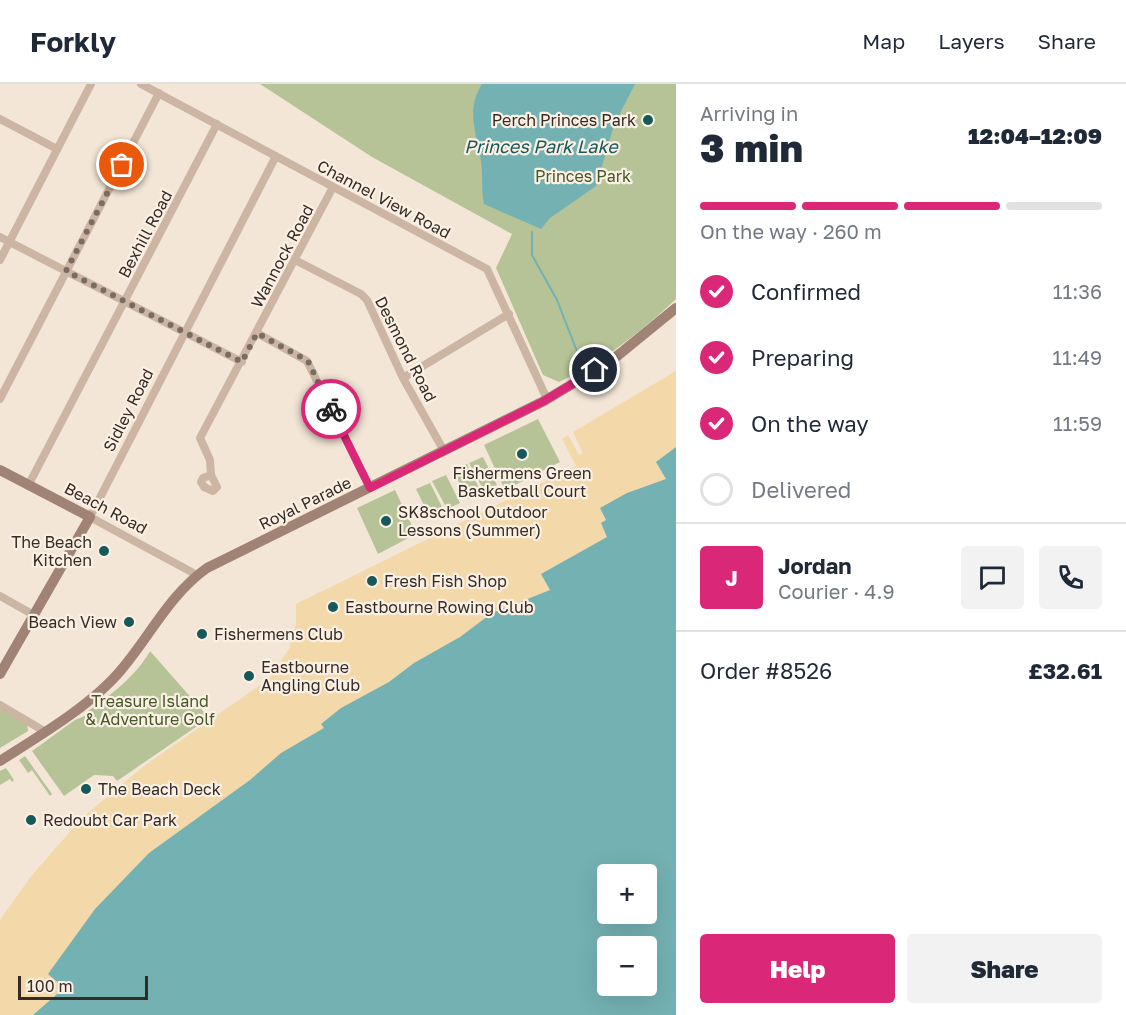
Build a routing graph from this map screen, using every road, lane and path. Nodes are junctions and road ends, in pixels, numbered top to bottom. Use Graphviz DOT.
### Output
graph roads {
  1 [pos="91,84"];
  2 [pos="141,84"];
  3 [pos="159,93"];
  4 [pos="0,119"];
  5 [pos="217,124"];
  6 [pos="57,149"];
  7 [pos="276,156"];
  8 [pos="333,187"];
  9 [pos="0,237"];
  10 [pos="9,242"];
  11 [pos="0,260"];
  12 [pos="295,260"];
  13 [pos="66,271"];
  14 [pos="125,301"];
  15 [pos="676,308"];
  16 [pos="509,314"];
  17 [pos="184,332"];
  18 [pos="257,333"];
  19 [pos="242,362"];
  20 [pos="403,378"];
  21 [pos="0,399"];
  22 [pos="547,399"];
  23 [pos="444,451"];
  24 [pos="0,470"];
  25 [pos="211,475"];
  26 [pos="29,484"];
  27 [pos="370,488"];
  28 [pos="90,517"];
  29 [pos="197,575"];
  30 [pos="0,596"];
  31 [pos="32,614"];
  32 [pos="0,674"];
  33 [pos="0,705"];
  34 [pos="44,731"];
  35 [pos="0,760"];
  1 -- 6 [label="street"];
  2 -- 3 [label="street, Channel View Road"];
  3 -- 5 [label="street, Channel View Road"];
  3 -- 13 [label="street"];
  4 -- 6 [label="street"];
  5 -- 7 [label="street, Channel View Road"];
  5 -- 14 [label="street, Bexhill Road"];
  6 -- 10 [label="street"];
  7 -- 8 [label="street, Channel View Road"];
  7 -- 17 [label="street, Sidley Road"];
  8 -- 12 [label="street, Wannock Road"];
  8 -- 16 [label="street, Channel View Road"];
  9 -- 10 [label="street"];
  10 -- 11 [label="street"];
  10 -- 13 [label="street"];
  12 -- 18 [label="street, Wannock Road"];
  12 -- 20 [label="street, Desmond Road"];
  13 -- 14 [label="street"];
  13 -- 21 [label="street"];
  14 -- 17 [label="street"];
  14 -- 26 [label="street, Bexhill Road"];
  15 -- 22 [label="street, Royal Parade"];
  16 -- 20 [label="street"];
  16 -- 22 [label="street, Channel View Road"];
  17 -- 19 [label="street"];
  17 -- 28 [label="street, Sidley Road"];
  18 -- 19 [label="street, Wannock Road"];
  18 -- 27 [label="street"];
  19 -- 25 [label="street, Wannock Road"];
  20 -- 23 [label="street, Desmond Road"];
  22 -- 23 [label="street, Royal Parade"];
  23 -- 27 [label="street, Royal Parade"];
  24 -- 26 [label="street, Beach Road"];
  26 -- 28 [label="street, Beach Road"];
  27 -- 29 [label="street, Royal Parade"];
  28 -- 29 [label="street, Beach Road"];
  28 -- 31 [label="street, Sidley Road"];
  29 -- 34 [label="street, Royal Parade"];
  30 -- 31 [label="street"];
  31 -- 32 [label="street, Sidley Road"];
  33 -- 34 [label="street"];
  34 -- 35 [label="street, Royal Parade"];
}
